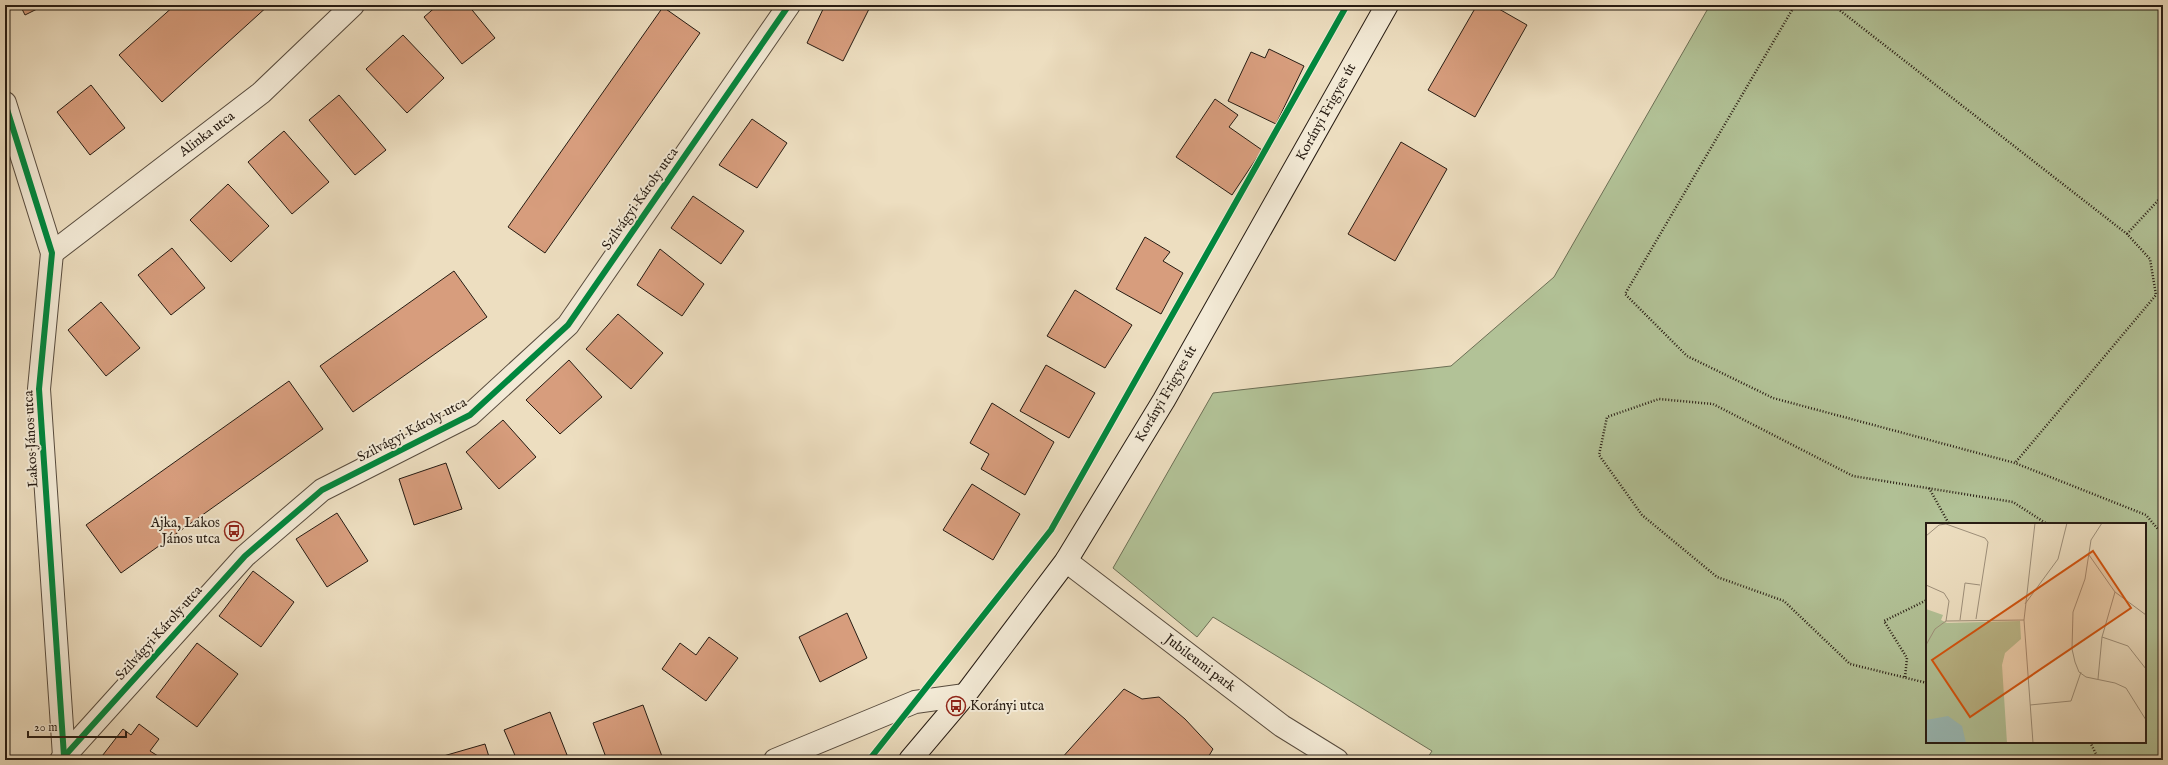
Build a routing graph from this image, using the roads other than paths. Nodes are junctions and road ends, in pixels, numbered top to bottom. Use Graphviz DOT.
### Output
graph roads {
  1 [pos="353,5"];
  2 [pos="789,5"];
  3 [pos="1387,5"];
  4 [pos="5,103"];
  5 [pos="52,253"];
  6 [pos="1066,561"];
  7 [pos="965,696"];
  8 [pos="63,758"];
  9 [pos="775,760"];
  10 [pos="910,760"];
  11 [pos="1337,760"];
  1 -- 5 [label="street, Alinka utca"];
  2 -- 8 [label="street, Szilvágyi Károly utca"];
  3 -- 6 [label="street, Korányi Frigyes út"];
  4 -- 5 [label="street, Lakos János utca"];
  5 -- 8 [label="street, Lakos János utca"];
  6 -- 7 [label="street, Korányi Frigyes út"];
  6 -- 11 [label="street, Jubileumi park"];
  7 -- 9 [label="street"];
  7 -- 10 [label="street, Korányi Frigyes út"];
}
